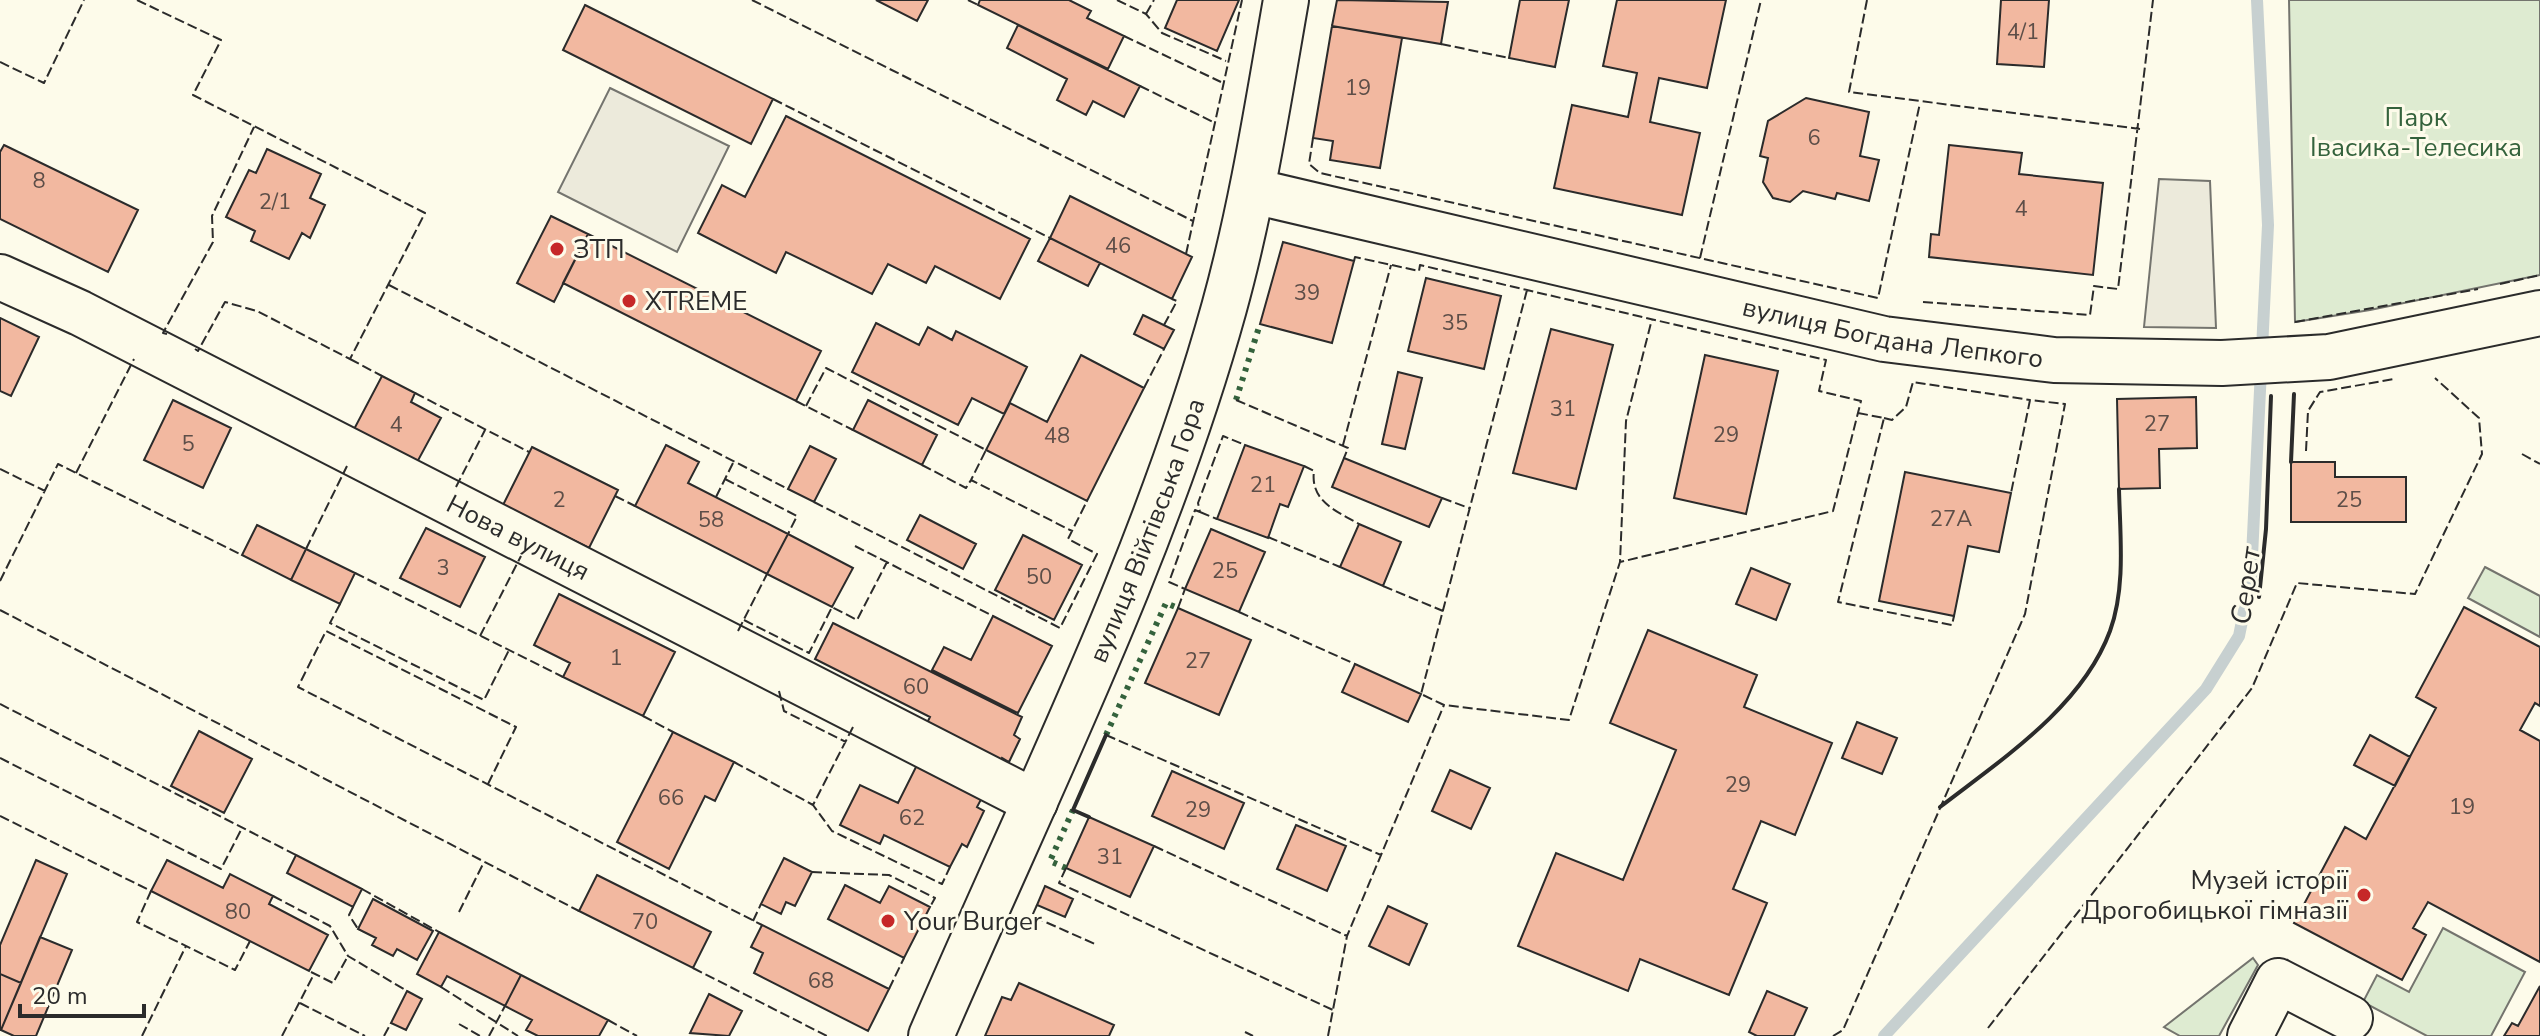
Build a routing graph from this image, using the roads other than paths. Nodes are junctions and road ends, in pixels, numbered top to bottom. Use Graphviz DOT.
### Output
graph roads {
  1 [pos="1286,0"];
  2 [pos="1253,191"];
  3 [pos="0,277"];
  4 [pos="2540,313"];
  5 [pos="1035,802"];
  6 [pos="2350,1018"];
  7 [pos="931,1036"];
  8 [pos="2250,1036"];
  1 -- 2 [label="street, вулиця Війтівська Гора"];
  2 -- 4 [label="street, вулиця Богдана Лепкого"];
  2 -- 5 [label="street, вулиця Війтівська Гора"];
  3 -- 5 [label="street, Нова вулиця"];
  5 -- 7 [label="street, вулиця Війтівська Гора"];
  6 -- 8 [label="street"];
}
